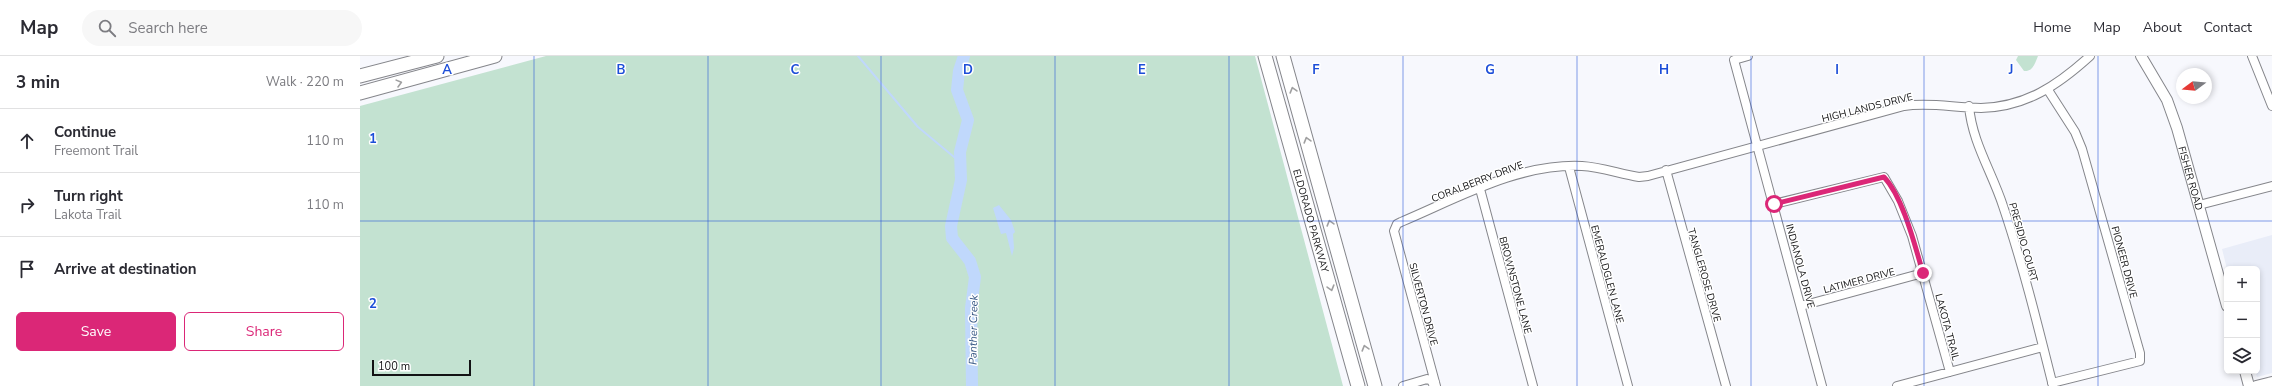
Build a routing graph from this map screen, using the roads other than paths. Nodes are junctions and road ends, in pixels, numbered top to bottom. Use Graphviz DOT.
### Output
graph roads {
  1 [pos="437,56"];
  2 [pos="495,56"];
  3 [pos="1265,56"];
  4 [pos="1283,56"];
  5 [pos="1748,56"];
  6 [pos="2090,56"];
  7 [pos="2140,56"];
  8 [pos="2252,56"];
  9 [pos="360,76"];
  10 [pos="2048,90"];
  11 [pos="360,92"];
  12 [pos="1968,106"];
  13 [pos="2272,106"];
  14 [pos="1302,124"];
  15 [pos="1286,129"];
  16 [pos="1756,146"];
  17 [pos="1569,167"];
  18 [pos="1666,170"];
  19 [pos="2272,186"];
  20 [pos="1480,189"];
  21 [pos="1774,204"];
  22 [pos="2199,205"];
  23 [pos="1395,227"];
  24 [pos="1923,273"];
  25 [pos="2226,302"];
  26 [pos="1801,306"];
  27 [pos="2043,347"];
  28 [pos="1950,372"];
  29 [pos="2246,374"];
  30 [pos="2272,382"];
  31 [pos="2053,384"];
  32 [pos="1434,385"];
  33 [pos="1358,386"];
  34 [pos="1375,386"];
  35 [pos="1403,386"];
  36 [pos="1533,386"];
  37 [pos="1628,386"];
  38 [pos="1726,386"];
  39 [pos="1822,386"];
  40 [pos="1897,386"];
  41 [pos="2249,386"];
  42 [pos="2256,386"];
  1 -- 9 [label="main road"];
  11 -- 2 [label="main road, one-way"];
  3 -- 15 [label="main road, ELDORADO PARKWAY"];
  14 -- 4 [label="main road, ELDORADO PARKWAY, one-way"];
  5 -- 16 [label="street, INDIANOLA DRIVE"];
  6 -- 10 [label="street, HIGH LANDS DRIVE"];
  7 -- 22 [label="street, FISHER ROAD"];
  8 -- 13 [label="street"];
  10 -- 12 [label="street, HIGH LANDS DRIVE"];
  10 -- 31 [label="street, PIONEER DRIVE"];
  12 -- 16 [label="street, HIGH LANDS DRIVE"];
  12 -- 27 [label="street, PRESIDIO COURT"];
  14 -- 15 [label="main road"];
  34 -- 14 [label="main road, ELDORADO PARKWAY, one-way"];
  15 -- 33 [label="main road, ELDORADO PARKWAY, one-way"];
  16 -- 18 [label="street, CORALBERRY DRIVE"];
  16 -- 21 [label="street, INDIANOLA DRIVE"];
  17 -- 18 [label="street, CORALBERRY DRIVE"];
  17 -- 20 [label="street, CORALBERRY DRIVE"];
  17 -- 37 [label="street, EMERALDGLEN LANE"];
  18 -- 38 [label="street, TANGLEROSE DRIVE"];
  19 -- 22 [label="street"];
  20 -- 23 [label="street, CORALBERRY DRIVE"];
  20 -- 36 [label="street, BROWNSTONE LANE"];
  21 -- 24 [label="street, LAKOTA TRAIL"];
  21 -- 26 [label="street, INDIANOLA DRIVE"];
  22 -- 25 [label="street, FISHER ROAD"];
  23 -- 32 [label="street, SILVERTON DRIVE"];
  24 -- 26 [label="street, LATIMER DRIVE"];
  24 -- 28 [label="street, LAKOTA TRAIL"];
  26 -- 39 [label="street, INDIANOLA DRIVE"];
  27 -- 28 [label="street"];
  27 -- 31 [label="street, PRESIDIO COURT"];
  28 -- 40 [label="street"];
  29 -- 41 [label="street"];
  30 -- 42 [label="street"];
  32 -- 35 [label="street"];
}
